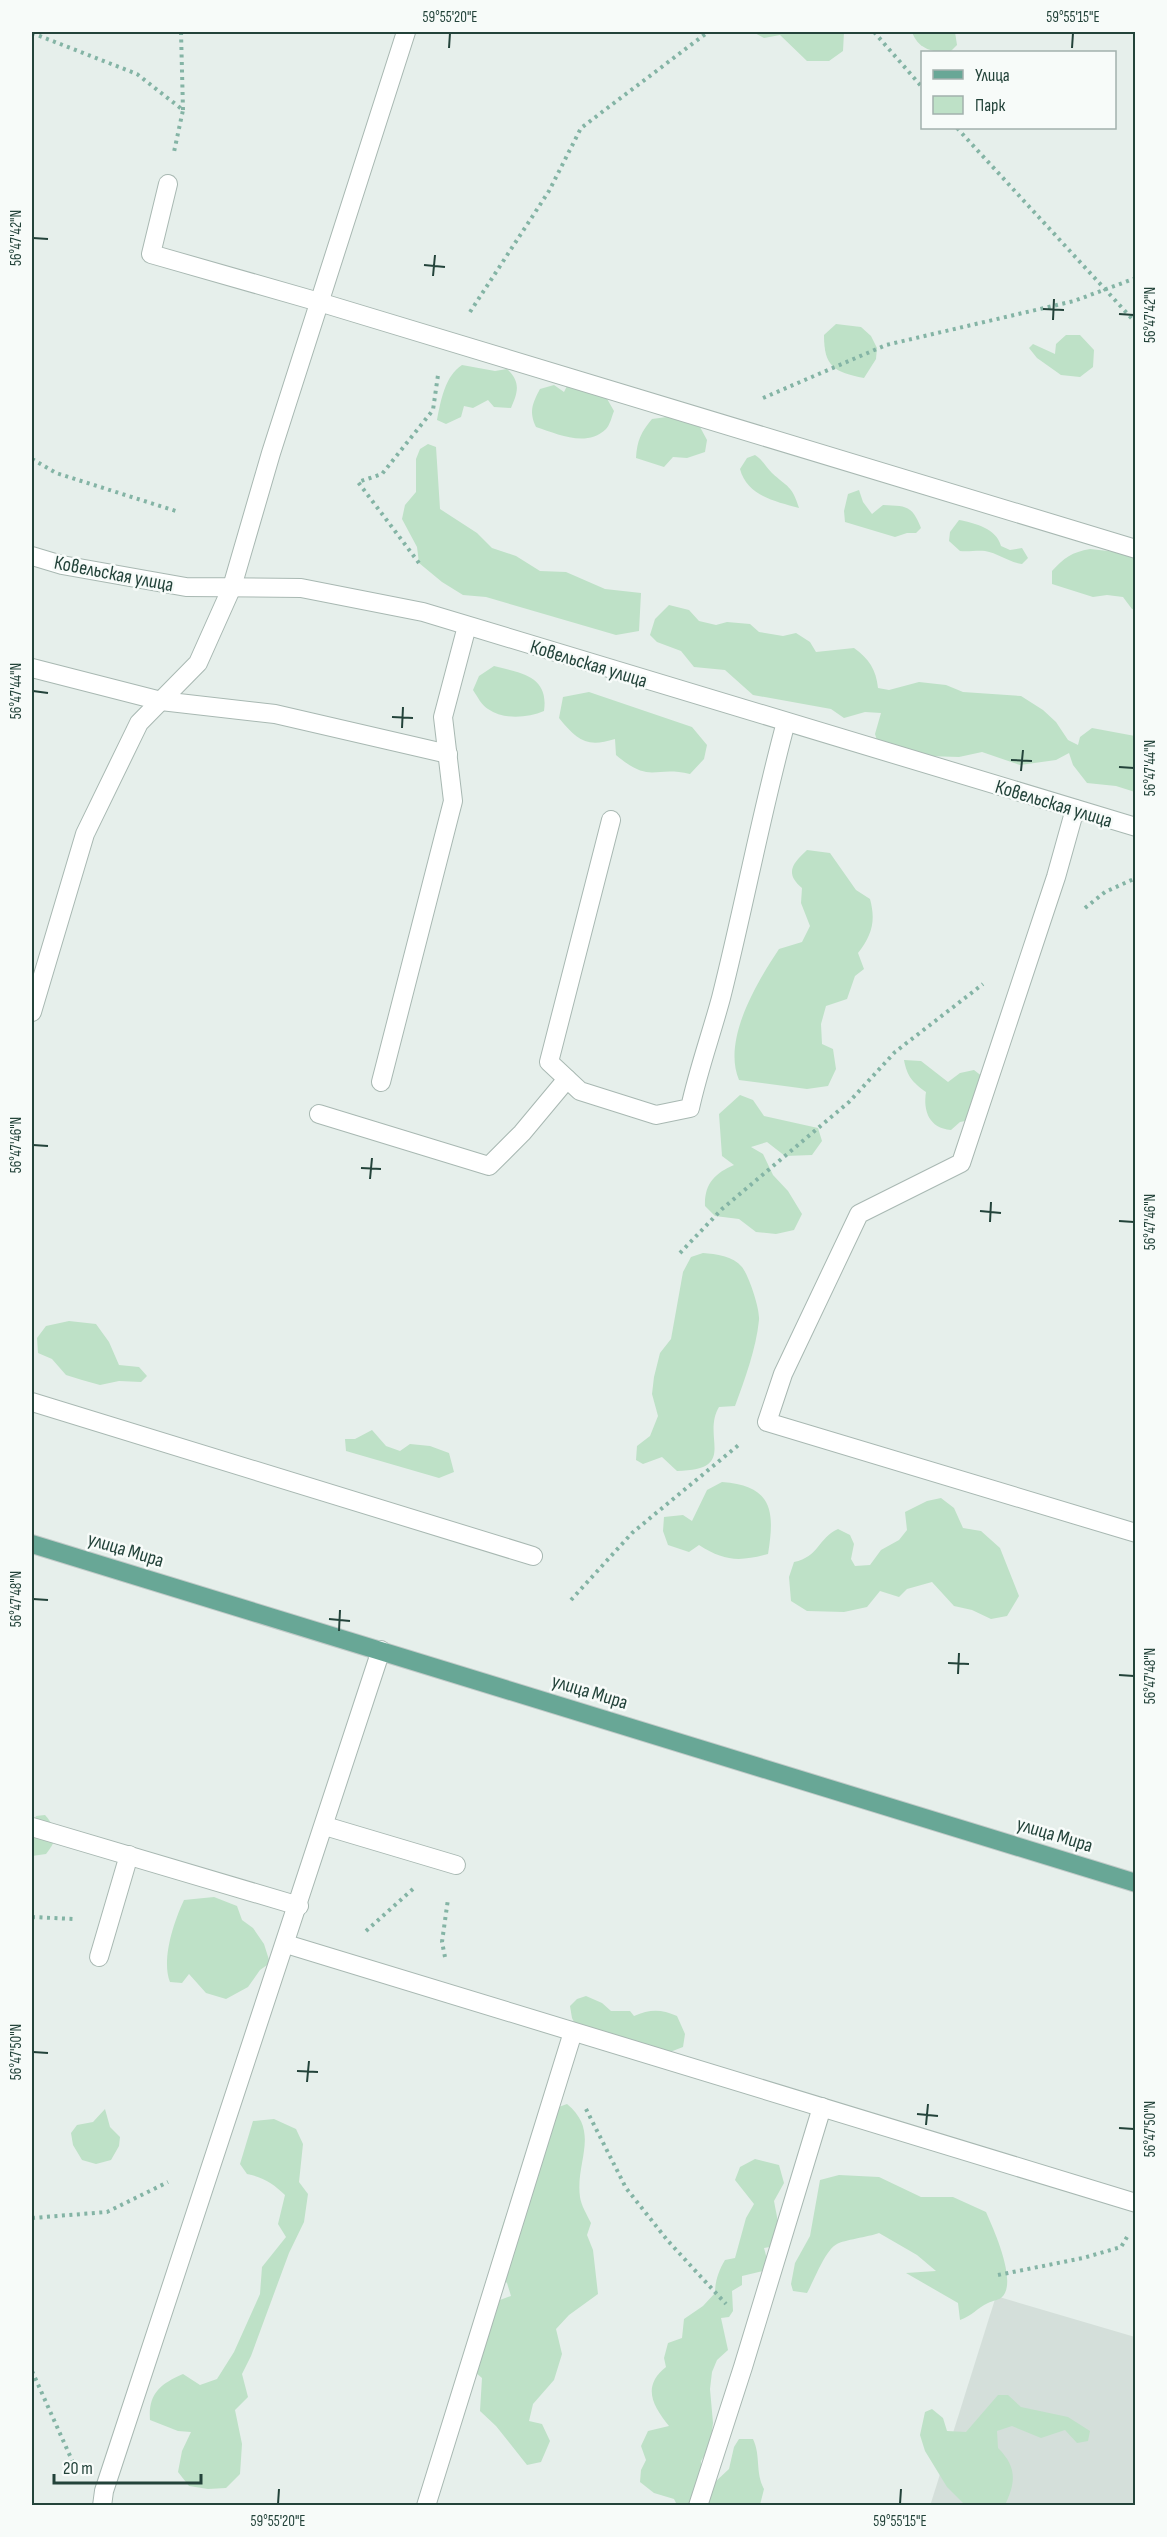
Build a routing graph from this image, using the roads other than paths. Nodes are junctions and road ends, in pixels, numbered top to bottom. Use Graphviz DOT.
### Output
graph roads {
  1 [pos="406,32"];
  2 [pos="168,184"];
  3 [pos="319,302"];
  4 [pos="1136,549"];
  5 [pos="32,556"];
  6 [pos="232,587"];
  7 [pos="467,626"];
  8 [pos="32,668"];
  9 [pos="160,701"];
  10 [pos="786,722"];
  11 [pos="448,754"];
  12 [pos="1075,809"];
  13 [pos="610,820"];
  14 [pos="1136,827"];
  15 [pos="32,1012"];
  16 [pos="567,1079"];
  17 [pos="381,1082"];
  18 [pos="319,1114"];
  19 [pos="32,1402"];
  20 [pos="1136,1533"];
  21 [pos="32,1544"];
  22 [pos="533,1556"];
  23 [pos="381,1650"];
  24 [pos="325,1826"];
  25 [pos="32,1827"];
  26 [pos="129,1856"];
  27 [pos="450,1862"];
  28 [pos="1136,1883"];
  29 [pos="298,1906"];
  30 [pos="286,1944"];
  31 [pos="99,1957"];
  32 [pos="573,2032"];
  33 [pos="822,2107"];
  34 [pos="1136,2203"];
  35 [pos="103,2498"];
  36 [pos="426,2505"];
  37 [pos="698,2505"];
  1 -- 3 [label="street"];
  2 -- 3 [label="street"];
  3 -- 4 [label="street"];
  3 -- 6 [label="street"];
  5 -- 6 [label="street, Ковельская улица"];
  6 -- 7 [label="street, Ковельская улица"];
  6 -- 9 [label="street"];
  7 -- 10 [label="street, Ковельская улица"];
  7 -- 11 [label="street"];
  8 -- 9 [label="street"];
  9 -- 11 [label="street"];
  9 -- 15 [label="street"];
  10 -- 12 [label="street, Ковельская улица"];
  10 -- 16 [label="street"];
  11 -- 17 [label="street"];
  12 -- 14 [label="street, Ковельская улица"];
  12 -- 20 [label="street"];
  13 -- 16 [label="street"];
  16 -- 18 [label="street"];
  19 -- 22 [label="street"];
  21 -- 23 [label="main road, улица Мира"];
  23 -- 24 [label="street"];
  23 -- 28 [label="main road, улица Мира"];
  24 -- 27 [label="street"];
  24 -- 29 [label="street"];
  25 -- 26 [label="street"];
  26 -- 29 [label="street"];
  26 -- 31 [label="street"];
  29 -- 30 [label="street"];
  30 -- 32 [label="street"];
  30 -- 35 [label="street"];
  32 -- 33 [label="street"];
  32 -- 36 [label="street"];
  33 -- 34 [label="street"];
  33 -- 37 [label="street"];
}
